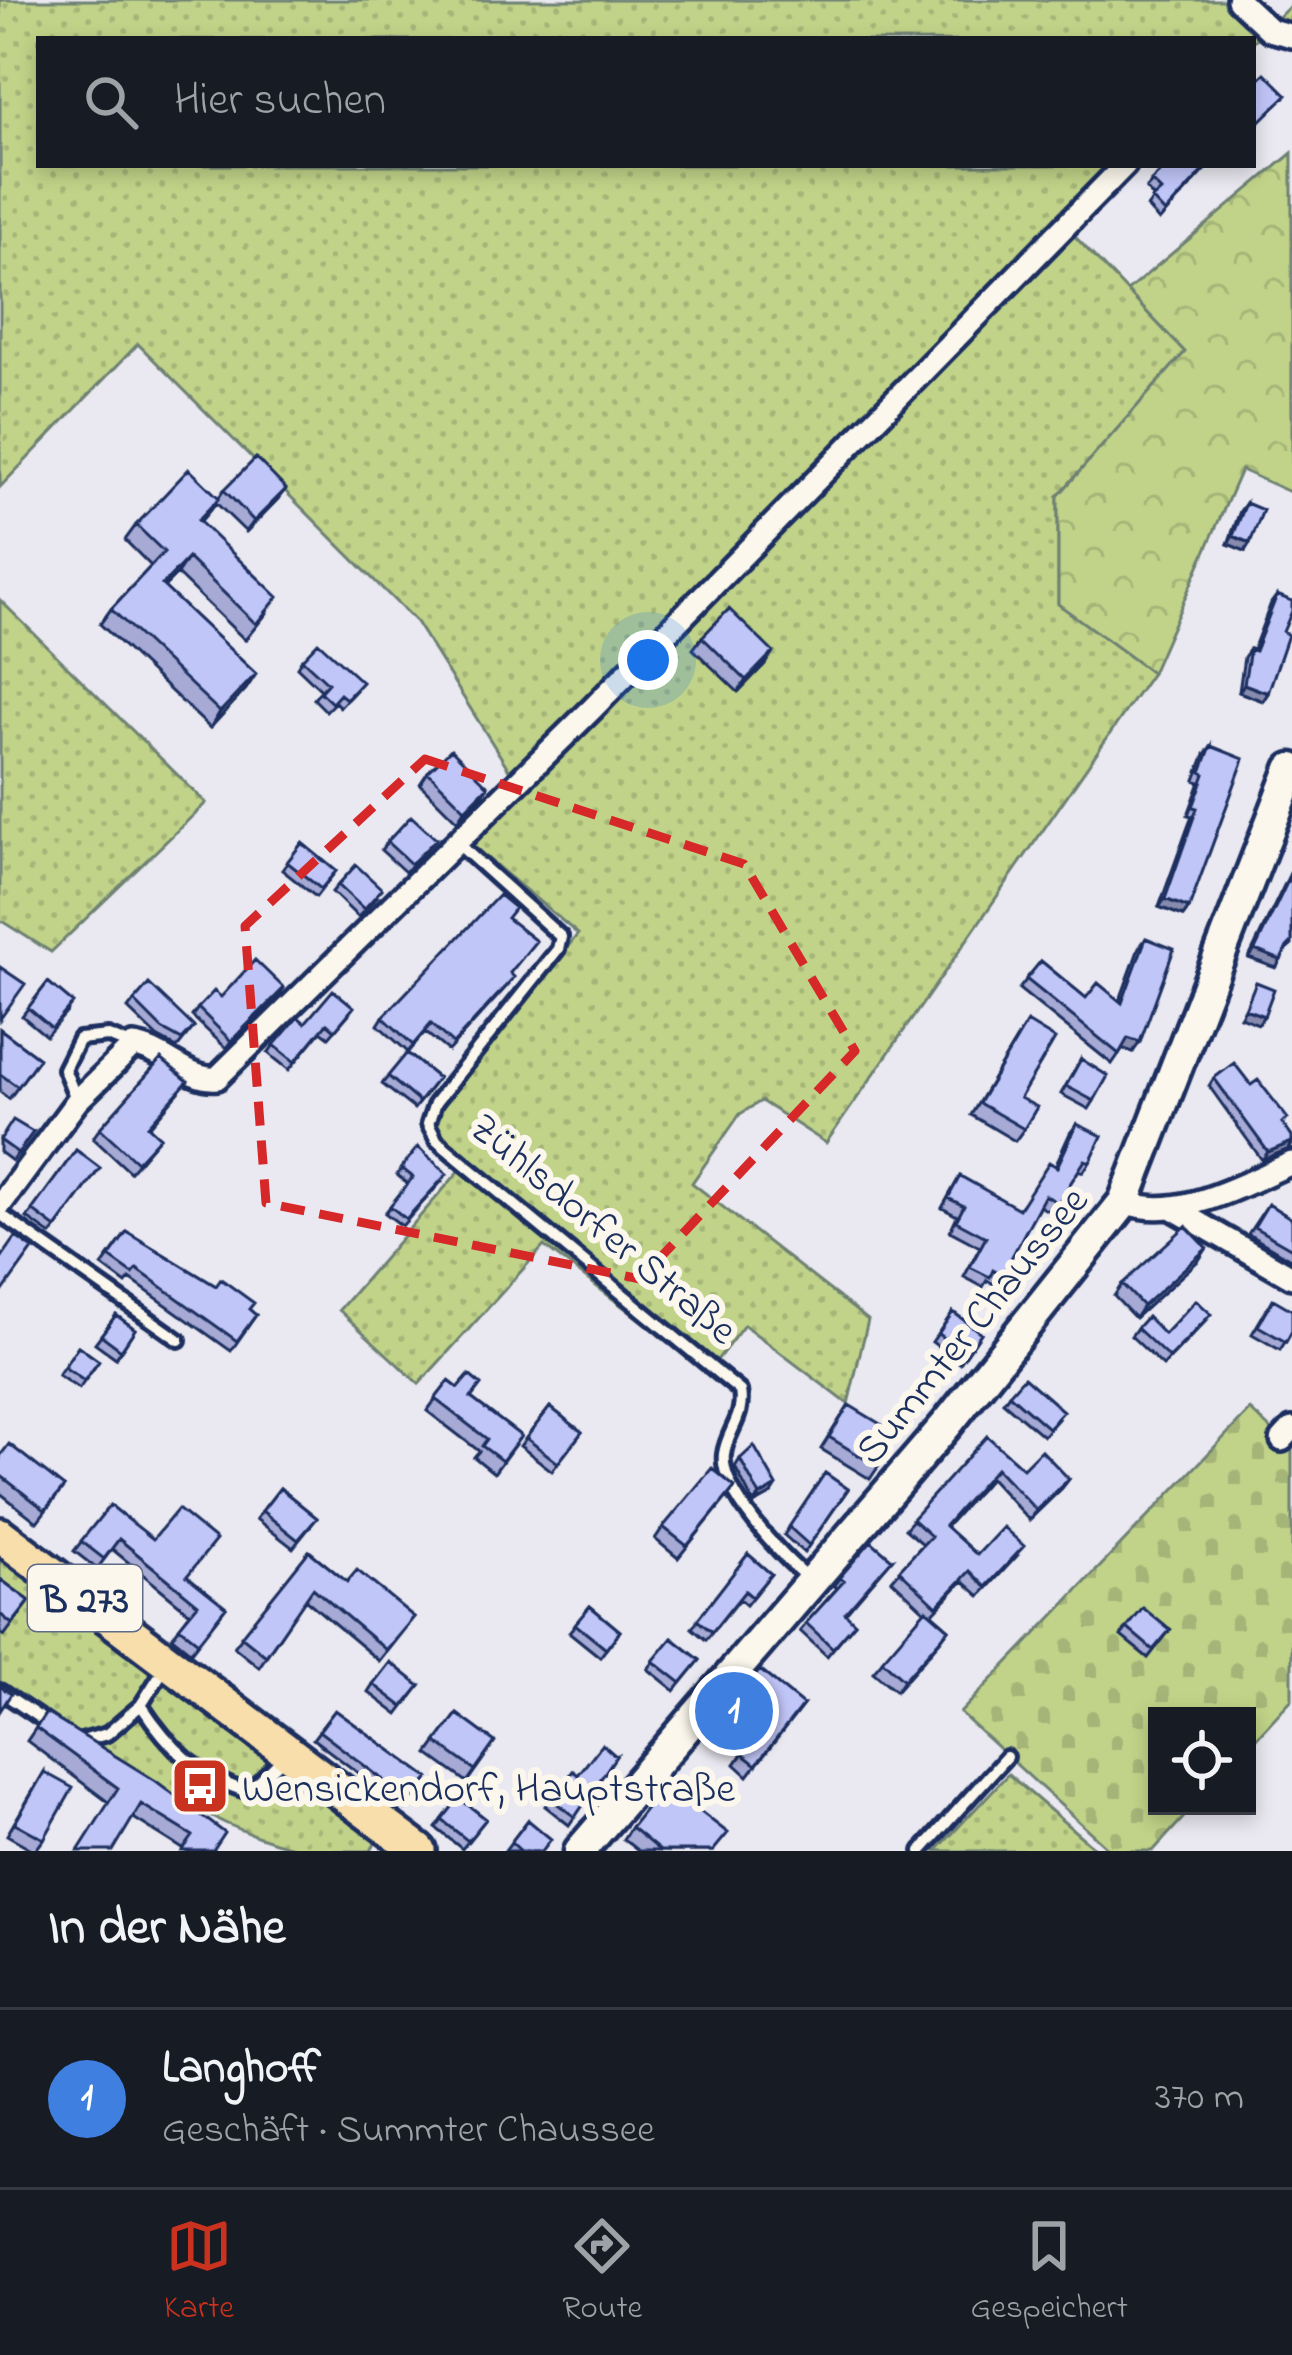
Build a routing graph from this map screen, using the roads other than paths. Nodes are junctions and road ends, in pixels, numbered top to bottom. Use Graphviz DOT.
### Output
graph roads {
  1 [pos="1238,0"];
  2 [pos="1272,37"];
  3 [pos="1122,168"];
  4 [pos="1292,770"];
  5 [pos="456,842"];
  6 [pos="133,1046"];
  7 [pos="76,1101"];
  8 [pos="1292,1163"];
  9 [pos="1257,1178"];
  10 [pos="1292,1182"];
  11 [pos="1124,1202"];
  12 [pos="0,1209"];
  13 [pos="1174,1209"];
  14 [pos="1292,1277"];
  15 [pos="179,1340"];
  16 [pos="0,1535"];
  17 [pos="810,1580"];
  18 [pos="169,1661"];
  19 [pos="0,1691"];
  20 [pos="141,1705"];
  21 [pos="288,1752"];
  22 [pos="1006,1757"];
  23 [pos="419,1851"];
  24 [pos="580,1851"];
  25 [pos="921,1851"];
  1 -- 2 [label="street"];
  3 -- 5 [label="street"];
  4 -- 11 [label="main road, Summter Chaussee"];
  5 -- 6 [label="street"];
  5 -- 17 [label="lane, Zühlsdorfer Straße"];
  6 -- 7 [label="street"];
  6 -- 7 [label="lane"];
  7 -- 12 [label="street"];
  8 -- 9 [label="street"];
  9 -- 10 [label="street"];
  9 -- 13 [label="street"];
  11 -- 13 [label="street"];
  11 -- 17 [label="main road, Summter Chaussee"];
  12 -- 15 [label="lane"];
  13 -- 14 [label="street"];
  16 -- 18 [label="main road, B 273"];
  17 -- 24 [label="main road, Summter Chaussee"];
  18 -- 20 [label="lane"];
  18 -- 21 [label="main road, B 273"];
  19 -- 20 [label="lane"];
  20 -- 21 [label="lane"];
  21 -- 23 [label="main road, B 273"];
  22 -- 25 [label="lane"];
}
